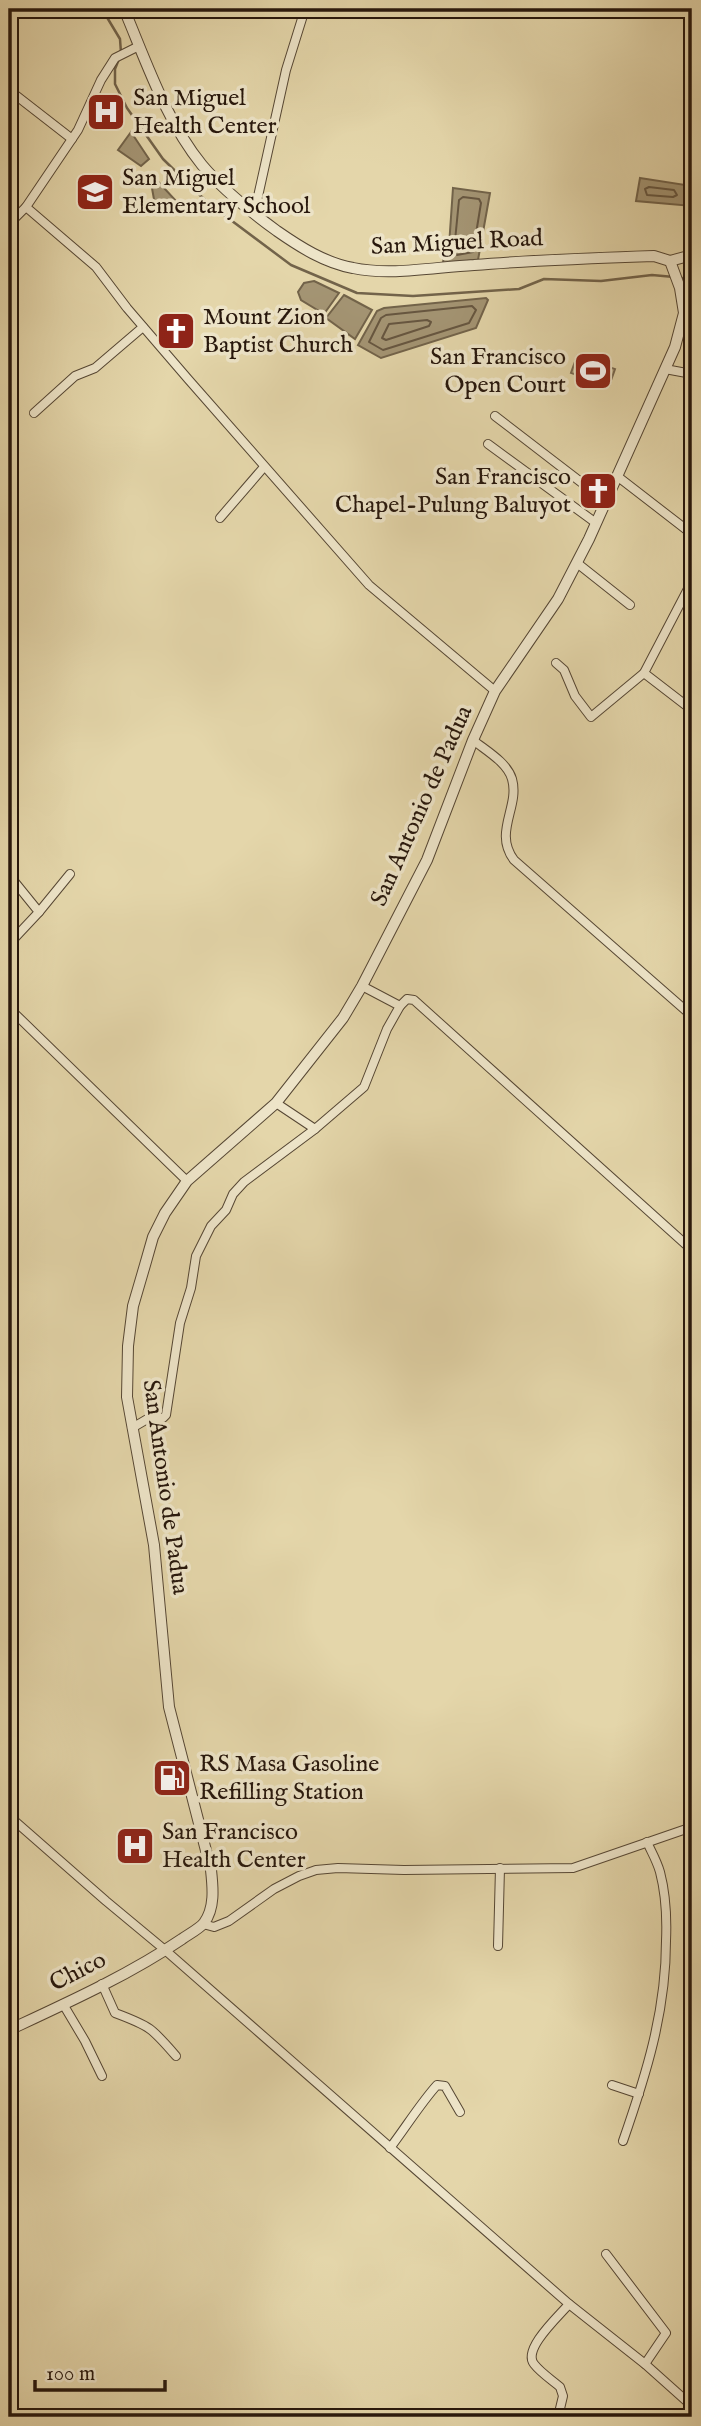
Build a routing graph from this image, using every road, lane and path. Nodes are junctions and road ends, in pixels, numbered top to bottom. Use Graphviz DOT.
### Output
graph roads {
  1 [pos="124,9"];
  2 [pos="305,9"];
  3 [pos="139,46"];
  4 [pos="9,90"];
  5 [pos="72,139"];
  6 [pos="26,207"];
  7 [pos="256,210"];
  8 [pos="9,223"];
  9 [pos="692,255"];
  10 [pos="672,265"];
  11 [pos="143,327"];
  12 [pos="665,369"];
  13 [pos="692,374"];
  14 [pos="34,413"];
  15 [pos="495,416"];
  16 [pos="488,444"];
  17 [pos="264,467"];
  18 [pos="617,476"];
  19 [pos="610,490"];
  20 [pos="220,518"];
  21 [pos="596,523"];
  22 [pos="692,534"];
  23 [pos="577,563"];
  24 [pos="692,581"];
  25 [pos="630,605"];
  26 [pos="556,663"];
  27 [pos="644,673"];
  28 [pos="495,691"];
  29 [pos="692,710"];
  30 [pos="473,740"];
  31 [pos="70,874"];
  32 [pos="9,875"];
  33 [pos="39,912"];
  34 [pos="9,944"];
  35 [pos="362,986"];
  36 [pos="400,1006"];
  37 [pos="9,1008"];
  38 [pos="692,1016"];
  39 [pos="276,1103"];
  40 [pos="315,1129"];
  41 [pos="187,1181"];
  42 [pos="692,1250"];
  43 [pos="132,1428"];
  44 [pos="9,1816"];
  45 [pos="692,1826"];
  46 [pos="647,1842"];
  47 [pos="500,1868"];
  48 [pos="203,1924"];
  49 [pos="498,1946"];
  50 [pos="165,1950"];
  51 [pos="102,1984"];
  52 [pos="63,2004"];
  53 [pos="9,2030"];
  54 [pos="176,2056"];
  55 [pos="102,2076"];
  56 [pos="612,2085"];
  57 [pos="639,2094"];
  58 [pos="460,2112"];
  59 [pos="623,2141"];
  60 [pos="390,2148"];
  61 [pos="606,2254"];
  62 [pos="569,2304"];
  63 [pos="645,2364"];
  64 [pos="692,2406"];
  65 [pos="558,2417"];
  1 -- 3 [label="street, San Miguel Road"];
  2 -- 7 [label="street"];
  3 -- 5 [label="street"];
  3 -- 10 [label="street, San Miguel Road"];
  4 -- 5 [label="street"];
  5 -- 6 [label="street"];
  6 -- 8 [label="street"];
  6 -- 11 [label="street"];
  9 -- 10 [label="street"];
  10 -- 12 [label="street, San Antonio de Padua"];
  11 -- 14 [label="street"];
  11 -- 17 [label="street"];
  12 -- 13 [label="street"];
  12 -- 18 [label="street, San Antonio de Padua"];
  15 -- 19 [label="street"];
  16 -- 21 [label="street"];
  17 -- 20 [label="street"];
  17 -- 28 [label="street"];
  18 -- 19 [label="street, San Antonio de Padua"];
  18 -- 22 [label="street"];
  19 -- 21 [label="street, San Antonio de Padua"];
  21 -- 23 [label="street, San Antonio de Padua"];
  23 -- 25 [label="street"];
  23 -- 28 [label="street, San Antonio de Padua"];
  24 -- 27 [label="street"];
  26 -- 27 [label="street"];
  27 -- 29 [label="street"];
  28 -- 30 [label="street, San Antonio de Padua"];
  30 -- 35 [label="street, San Antonio de Padua"];
  30 -- 38 [label="street"];
  31 -- 33 [label="street"];
  32 -- 33 [label="street"];
  33 -- 34 [label="street"];
  35 -- 36 [label="street"];
  35 -- 39 [label="street, San Antonio de Padua"];
  36 -- 40 [label="street"];
  36 -- 42 [label="street"];
  37 -- 41 [label="street"];
  39 -- 40 [label="street"];
  39 -- 41 [label="street, San Antonio de Padua"];
  40 -- 43 [label="street"];
  41 -- 43 [label="street, San Antonio de Padua"];
  43 -- 48 [label="street, San Antonio de Padua"];
  44 -- 50 [label="street"];
  45 -- 46 [label="street"];
  46 -- 47 [label="street"];
  46 -- 57 [label="street"];
  47 -- 48 [label="street"];
  47 -- 49 [label="street"];
  48 -- 50 [label="street"];
  50 -- 51 [label="street, Chico"];
  50 -- 60 [label="street"];
  51 -- 52 [label="street, Chico"];
  51 -- 54 [label="street"];
  52 -- 53 [label="street, Chico"];
  52 -- 55 [label="street"];
  56 -- 57 [label="street"];
  57 -- 59 [label="street"];
  58 -- 60 [label="street"];
  60 -- 62 [label="street"];
  61 -- 63 [label="street"];
  62 -- 63 [label="street"];
  62 -- 65 [label="street"];
  63 -- 64 [label="street"];
}
